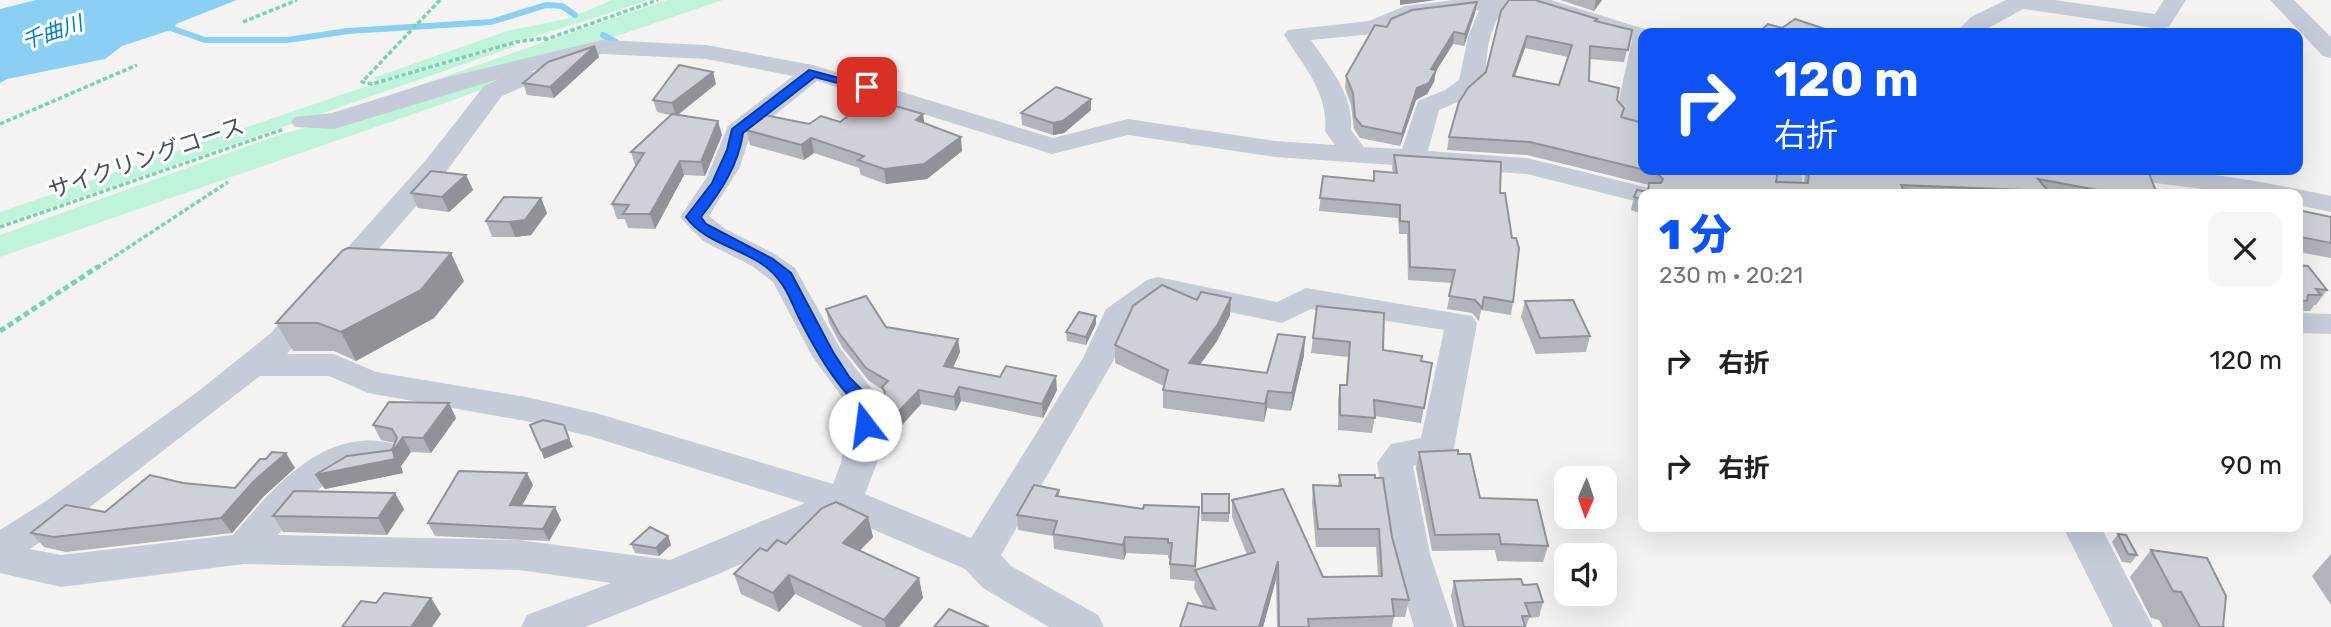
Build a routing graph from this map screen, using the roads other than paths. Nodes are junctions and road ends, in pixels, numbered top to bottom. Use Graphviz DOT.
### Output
graph roads {
  1 [pos="1500,0"];
  2 [pos="1528,0"];
  3 [pos="2175,0"];
  4 [pos="2281,0"];
  5 [pos="2003,3"];
  6 [pos="1972,28"];
  7 [pos="1638,37"];
  8 [pos="2331,51"];
  9 [pos="581,53"];
  10 [pos="1638,65"];
  11 [pos="813,72"];
  12 [pos="1638,118"];
  13 [pos="304,122"];
  14 [pos="1357,156"];
  15 [pos="1413,157"];
  16 [pos="2160,175"];
  17 [pos="2256,189"];
  18 [pos="1638,194"];
  19 [pos="2303,198"];
  20 [pos="2331,204"];
  21 [pos="2303,323"];
  22 [pos="2331,324"];
  23 [pos="256,365"];
  24 [pos="385,454"];
  25 [pos="844,501"];
  26 [pos="2084,532"];
  27 [pos="0,549"];
  28 [pos="244,549"];
  29 [pos="0,558"];
  30 [pos="979,558"];
  31 [pos="670,576"];
  32 [pos="541,627"];
  33 [pos="1084,627"];
  34 [pos="1434,627"];
  35 [pos="2133,627"];
  1 -- 14 [label="street"];
  1 -- 15 [label="street"];
  2 -- 7 [label="street"];
  3 -- 5 [label="street"];
  4 -- 8 [label="street"];
  5 -- 6 [label="street"];
  9 -- 11 [label="street"];
  9 -- 13 [label="street"];
  9 -- 23 [label="street"];
  10 -- 12 [label="street"];
  11 -- 14 [label="street"];
  11 -- 25 [label="street"];
  14 -- 15 [label="street"];
  15 -- 18 [label="street"];
  16 -- 17 [label="street"];
  19 -- 20 [label="street"];
  21 -- 22 [label="street"];
  23 -- 25 [label="street"];
  23 -- 27 [label="street"];
  24 -- 28 [label="street"];
  25 -- 30 [label="street"];
  25 -- 31 [label="street"];
  26 -- 35 [label="street"];
  28 -- 29 [label="street"];
  28 -- 31 [label="street"];
  30 -- 33 [label="street"];
  30 -- 34 [label="street"];
  31 -- 32 [label="street"];
}
